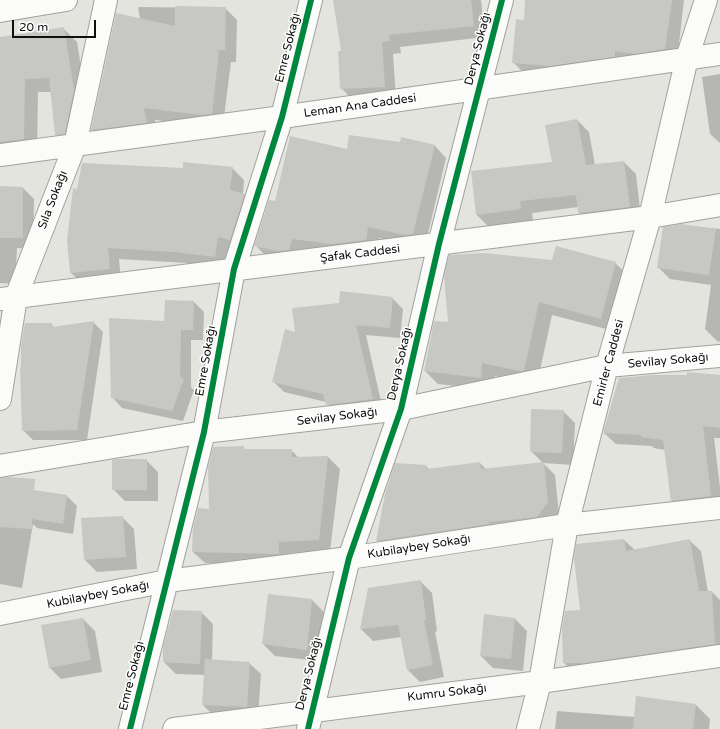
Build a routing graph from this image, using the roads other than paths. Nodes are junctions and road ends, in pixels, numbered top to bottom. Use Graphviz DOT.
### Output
graph roads {
  1 [pos="66,0"];
  2 [pos="106,0"];
  3 [pos="311,0"];
  4 [pos="502,0"];
  5 [pos="706,0"];
  6 [pos="0,11"];
  7 [pos="720,54"];
  8 [pos="687,58"];
  9 [pos="480,89"];
  10 [pos="282,117"];
  11 [pos="75,145"];
  12 [pos="0,155"];
  13 [pos="720,205"];
  14 [pos="650,217"];
  15 [pos="439,244"];
  16 [pos="234,269"];
  17 [pos="8,298"];
  18 [pos="720,356"];
  19 [pos="608,366"];
  20 [pos="0,399"];
  21 [pos="400,409"];
  22 [pos="204,432"];
  23 [pos="0,466"];
  24 [pos="720,508"];
  25 [pos="567,525"];
  26 [pos="349,558"];
  27 [pos="167,581"];
  28 [pos="0,614"];
  29 [pos="720,656"];
  30 [pos="540,682"];
  31 [pos="309,720"];
  32 [pos="130,729"];
  33 [pos="174,729"];
  34 [pos="528,729"];
  1 -- 6 [label="street"];
  2 -- 11 [label="street, Sıla Sokağı"];
  3 -- 10 [label="street, Emre Sokağı"];
  4 -- 9 [label="street, Derya Sokağı"];
  5 -- 8 [label="street, Emirler Caddesi"];
  7 -- 8 [label="street, Leman Ana Caddesi"];
  8 -- 9 [label="street, Leman Ana Caddesi"];
  8 -- 14 [label="street, Emirler Caddesi"];
  9 -- 10 [label="street, Leman Ana Caddesi"];
  9 -- 15 [label="street, Derya Sokağı"];
  10 -- 11 [label="street, Leman Ana Caddesi"];
  10 -- 16 [label="street, Emre Sokağı"];
  11 -- 12 [label="street, Leman Ana Caddesi"];
  11 -- 17 [label="street, Sıla Sokağı"];
  13 -- 14 [label="street, Şafak Caddesi"];
  14 -- 15 [label="street, Şafak Caddesi"];
  14 -- 19 [label="street, Emirler Caddesi"];
  15 -- 16 [label="street, Şafak Caddesi"];
  15 -- 21 [label="street, Derya Sokağı"];
  16 -- 17 [label="street, Şafak Caddesi"];
  16 -- 22 [label="street, Emre Sokağı"];
  17 -- 20 [label="street, Sıla Sokağı"];
  18 -- 19 [label="street, Sevilay Sokağı"];
  19 -- 21 [label="street, Sevilay Sokağı"];
  19 -- 25 [label="street, Emirler Caddesi"];
  21 -- 22 [label="street, Sevilay Sokağı"];
  21 -- 26 [label="street, Derya Sokağı"];
  22 -- 23 [label="street, Sevilay Sokağı"];
  22 -- 27 [label="street, Emre Sokağı"];
  24 -- 25 [label="street, Kubilaybey Sokağı"];
  25 -- 26 [label="street, Kubilaybey Sokağı"];
  25 -- 30 [label="street, Emirler Caddesi"];
  26 -- 27 [label="street, Kubilaybey Sokağı"];
  26 -- 31 [label="street, Derya Sokağı"];
  27 -- 28 [label="street, Kubilaybey Sokağı"];
  27 -- 32 [label="street, Emre Sokağı"];
  29 -- 30 [label="street, Kumru Sokağı"];
  30 -- 31 [label="street, Kumru Sokağı"];
  30 -- 34 [label="street, Emirler Caddesi"];
  31 -- 33 [label="street, Kumru Sokağı"];
}
